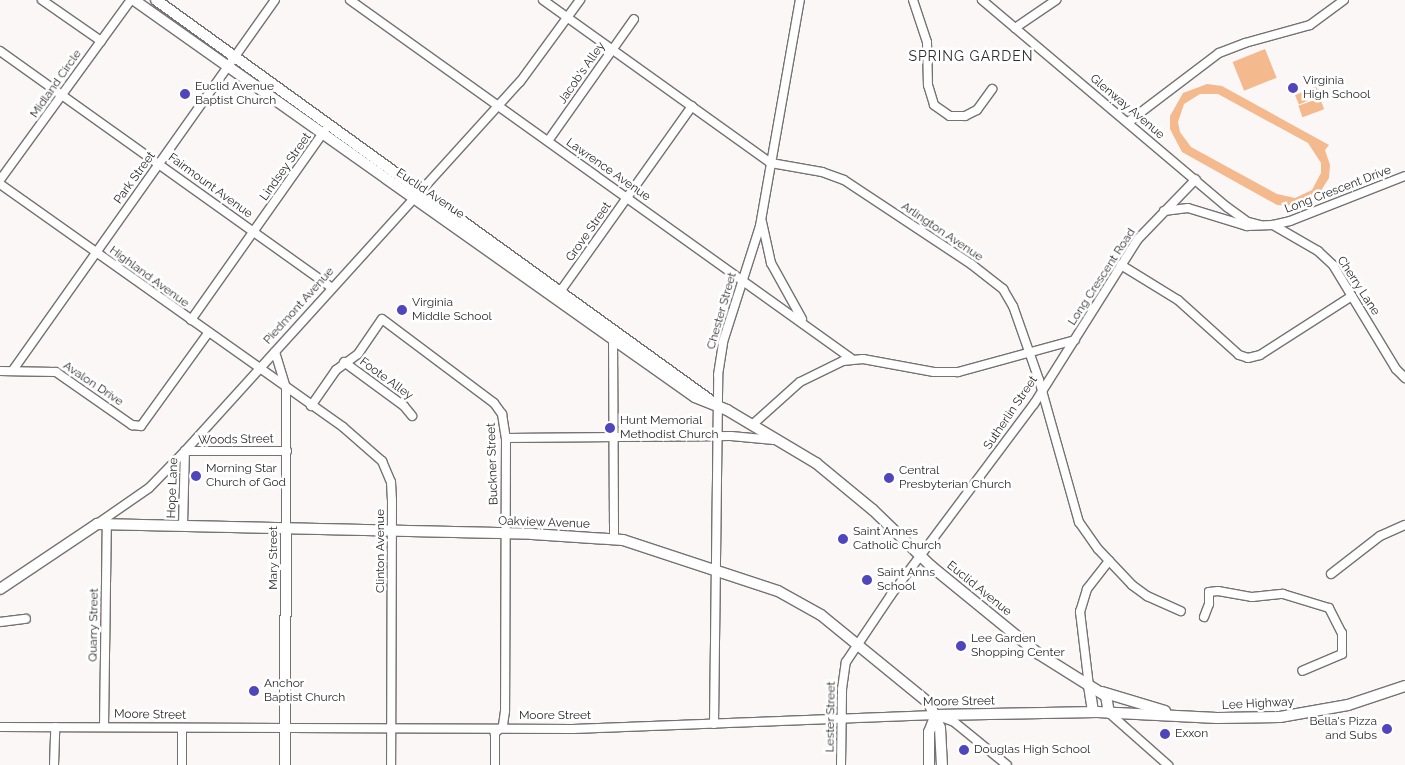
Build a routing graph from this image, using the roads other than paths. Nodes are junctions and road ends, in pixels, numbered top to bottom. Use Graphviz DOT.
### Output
graph roads {
  1 [pos="42,0"];
  2 [pos="132,0"];
  3 [pos="156,0"];
  4 [pos="275,0"];
  5 [pos="350,0"];
  6 [pos="543,0"];
  7 [pos="580,0"];
  8 [pos="800,0"];
  9 [pos="913,0"];
  10 [pos="982,0"];
  11 [pos="1056,0"];
  12 [pos="1344,0"];
  13 [pos="568,18"];
  14 [pos="634,19"];
  15 [pos="1015,28"];
  16 [pos="101,41"];
  17 [pos="612,50"];
  18 [pos="0,51"];
  19 [pos="235,57"];
  20 [pos="228,66"];
  21 [pos="992,89"];
  22 [pos="62,96"];
  23 [pos="499,106"];
  24 [pos="692,106"];
  25 [pos="1128,122"];
  26 [pos="330,123"];
  27 [pos="323,134"];
  28 [pos="548,141"];
  29 [pos="771,163"];
  30 [pos="159,164"];
  31 [pos="1405,176"];
  32 [pos="1196,179"];
  33 [pos="0,180"];
  34 [pos="0,184"];
  35 [pos="422,190"];
  36 [pos="627,197"];
  37 [pos="413,199"];
  38 [pos="1162,211"];
  39 [pos="761,217"];
  40 [pos="1260,225"];
  41 [pos="1273,225"];
  42 [pos="254,231"];
  43 [pos="96,252"];
  44 [pos="511,261"];
  45 [pos="1121,265"];
  46 [pos="742,280"];
  47 [pos="332,288"];
  48 [pos="558,294"];
  49 [pos="1352,296"];
  50 [pos="191,320"];
  51 [pos="613,328"];
  52 [pos="810,328"];
  53 [pos="208,333"];
  54 [pos="613,339"];
  55 [pos="1075,340"];
  56 [pos="275,352"];
  57 [pos="1030,354"];
  58 [pos="852,359"];
  59 [pos="344,362"];
  60 [pos="662,368"];
  61 [pos="259,369"];
  62 [pos="13,370"];
  63 [pos="0,371"];
  64 [pos="1405,378"];
  65 [pos="286,388"];
  66 [pos="1041,390"];
  67 [pos="715,403"];
  68 [pos="311,406"];
  69 [pos="412,416"];
  70 [pos="752,425"];
  71 [pos="715,436"];
  72 [pos="506,438"];
  73 [pos="613,438"];
  74 [pos="783,442"];
  75 [pos="185,451"];
  76 [pos="287,451"];
  77 [pos="102,524"];
  78 [pos="183,525"];
  79 [pos="1405,525"];
  80 [pos="286,527"];
  81 [pos="393,530"];
  82 [pos="506,534"];
  83 [pos="614,539"];
  84 [pos="920,556"];
  85 [pos="1109,561"];
  86 [pos="716,570"];
  87 [pos="1331,574"];
  88 [pos="0,588"];
  89 [pos="1181,611"];
  90 [pos="1204,617"];
  91 [pos="26,619"];
  92 [pos="0,622"];
  93 [pos="858,644"];
  94 [pos="1302,671"];
  95 [pos="1089,686"];
  96 [pos="1405,686"];
  97 [pos="1101,692"];
  98 [pos="1093,712"];
  99 [pos="1109,713"];
  100 [pos="1180,715"];
  101 [pos="936,716"];
  102 [pos="842,717"];
  103 [pos="714,724"];
  104 [pos="0,727"];
  105 [pos="55,727"];
  106 [pos="104,727"];
  107 [pos="182,728"];
  108 [pos="285,728"];
  109 [pos="391,728"];
  110 [pos="500,728"];
  111 [pos="54,765"];
  112 [pos="182,765"];
  113 [pos="285,765"];
  114 [pos="391,765"];
  115 [pos="494,765"];
  116 [pos="841,765"];
  117 [pos="929,765"];
  118 [pos="942,765"];
  119 [pos="1007,765"];
  120 [pos="1168,765"];
  1 -- 16 [label="street"];
  2 -- 16 [label="street, Midland Circle"];
  2 -- 20 [label="main road, Euclid Avenue"];
  3 -- 19 [label="main road, Euclid Avenue"];
  4 -- 19 [label="street, Park Street"];
  5 -- 23 [label="street, Lawrence Avenue"];
  6 -- 13 [label="street, Arlington Avenue"];
  7 -- 13 [label="street, Piedmont Avenue"];
  8 -- 29 [label="street, Chester Street"];
  9 -- 21 [label="street"];
  10 -- 15 [label="street, Glenway Avenue"];
  11 -- 15 [label="street"];
  12 -- 25 [label="street"];
  13 -- 17 [label="street, Arlington Avenue"];
  13 -- 23 [label="street, Piedmont Avenue"];
  14 -- 17 [label="street, Jacob's Alley"];
  15 -- 25 [label="street, Glenway Avenue"];
  16 -- 22 [label="street, Midland Circle"];
  17 -- 24 [label="street, Arlington Avenue"];
  17 -- 28 [label="street, Jacob's Alley"];
  18 -- 22 [label="street, Fairmount Avenue"];
  19 -- 20 [label="street, Park Street"];
  19 -- 26 [label="main road, Euclid Avenue"];
  20 -- 27 [label="main road, Euclid Avenue"];
  20 -- 30 [label="street, Park Street"];
  22 -- 30 [label="street, Fairmount Avenue"];
  22 -- 33 [label="street, Midland Circle"];
  23 -- 28 [label="street, Lawrence Avenue"];
  23 -- 35 [label="street, Piedmont Avenue"];
  24 -- 29 [label="street, Arlington Avenue"];
  24 -- 36 [label="street, Grove Street"];
  25 -- 32 [label="street, Glenway Avenue"];
  26 -- 27 [label="street, Lindsey Street"];
  26 -- 35 [label="main road, Euclid Avenue"];
  27 -- 37 [label="main road, Euclid Avenue"];
  27 -- 42 [label="street, Lindsey Street"];
  28 -- 36 [label="street, Lawrence Avenue"];
  29 -- 39 [label="street, Chester Street"];
  29 -- 57 [label="street, Arlington Avenue"];
  30 -- 42 [label="street, Fairmount Avenue"];
  30 -- 43 [label="street, Park Street"];
  31 -- 41 [label="street, Long Crescent Drive"];
  32 -- 38 [label="street"];
  32 -- 40 [label="street, Glenway Avenue"];
  34 -- 43 [label="street, Highland Avenue"];
  35 -- 37 [label="street, Piedmont Avenue"];
  35 -- 44 [label="main road, Euclid Avenue"];
  36 -- 46 [label="street, Lawrence Avenue"];
  36 -- 48 [label="street, Grove Street"];
  37 -- 44 [label="main road, Euclid Avenue"];
  37 -- 47 [label="street, Piedmont Avenue"];
  38 -- 40 [label="street, Long Crescent Drive"];
  38 -- 45 [label="street, Long Crescent Road"];
  39 -- 46 [label="street, Chester Street"];
  39 -- 52 [label="street"];
  40 -- 41 [label="street, Long Crescent Drive"];
  41 -- 49 [label="street, Cherry Lane"];
  42 -- 47 [label="street, Fairmount Avenue"];
  42 -- 50 [label="street, Lindsey Street"];
  43 -- 50 [label="street, Highland Avenue"];
  43 -- 62 [label="street, Park Street"];
  44 -- 48 [label="main road, Euclid Avenue"];
  45 -- 49 [label="street"];
  45 -- 55 [label="street, Long Crescent Road"];
  46 -- 52 [label="street, Lawrence Avenue"];
  46 -- 67 [label="street, Chester Street"];
  47 -- 56 [label="street, Piedmont Avenue"];
  48 -- 51 [label="main road, Euclid Avenue"];
  48 -- 54 [label="main road, Euclid Avenue"];
  49 -- 64 [label="street, Cherry Lane"];
  50 -- 53 [label="street, Highland Avenue"];
  51 -- 54 [label="street"];
  51 -- 60 [label="main road, Euclid Avenue"];
  52 -- 58 [label="street, Lawrence Avenue"];
  53 -- 61 [label="street, Highland Avenue"];
  53 -- 62 [label="street, Avalon Drive"];
  54 -- 60 [label="main road, Euclid Avenue"];
  54 -- 73 [label="street"];
  55 -- 57 [label="street, Long Crescent Road"];
  55 -- 66 [label="street, Sutherlin Street"];
  56 -- 61 [label="street, Piedmont Avenue"];
  56 -- 65 [label="street, Mary Street"];
  57 -- 58 [label="street, Long Crescent Road"];
  57 -- 66 [label="street, Arlington Avenue"];
  58 -- 70 [label="street, Long Crescent Road"];
  59 -- 68 [label="street"];
  59 -- 69 [label="street, Foote Alley"];
  59 -- 72 [label="street, Buckner Street"];
  60 -- 67 [label="main road, Euclid Avenue"];
  61 -- 65 [label="street, Highland Avenue"];
  61 -- 75 [label="street, Piedmont Avenue"];
  62 -- 63 [label="street, Avalon Drive"];
  65 -- 68 [label="street, Clinton Avenue"];
  65 -- 76 [label="street, Mary Street"];
  66 -- 84 [label="street, Sutherlin Street"];
  66 -- 85 [label="street, Arlington Avenue"];
  67 -- 70 [label="main road, Euclid Avenue"];
  67 -- 71 [label="street, Chester Street"];
  68 -- 81 [label="street, Clinton Avenue"];
  70 -- 74 [label="main road, Euclid Avenue"];
  71 -- 73 [label="street"];
  71 -- 74 [label="street"];
  71 -- 86 [label="street, Chester Street"];
  72 -- 73 [label="street"];
  72 -- 82 [label="street, Buckner Street"];
  73 -- 83 [label="street"];
  74 -- 84 [label="main road, Euclid Avenue"];
  75 -- 76 [label="street, Woods Street"];
  75 -- 77 [label="street, Piedmont Avenue"];
  75 -- 78 [label="street, Hope Lane"];
  76 -- 80 [label="street, Mary Street"];
  77 -- 78 [label="main road, Oakview Avenue"];
  77 -- 88 [label="main road, Piedmont Avenue"];
  77 -- 106 [label="street, Quarry Street"];
  78 -- 80 [label="main road, Oakview Avenue"];
  79 -- 87 [label="street"];
  80 -- 81 [label="main road, Oakview Avenue"];
  80 -- 108 [label="main road, Mary Street"];
  81 -- 82 [label="main road, Oakview Avenue"];
  81 -- 109 [label="street, Clinton Avenue"];
  82 -- 83 [label="main road, Oakview Avenue"];
  82 -- 110 [label="street, Buckner Street"];
  83 -- 86 [label="main road, Oakview Avenue"];
  84 -- 93 [label="street, Sutherlin Street"];
  84 -- 95 [label="main road, Euclid Avenue"];
  85 -- 89 [label="street, Arlington Avenue"];
  85 -- 95 [label="street"];
  86 -- 93 [label="main road, Oakview Avenue"];
  86 -- 103 [label="street, Chester Street"];
  90 -- 94 [label="street"];
  91 -- 92 [label="street"];
  93 -- 101 [label="main road, Oakview Avenue"];
  93 -- 102 [label="street, Lester Street"];
  95 -- 97 [label="main road, Euclid Avenue"];
  95 -- 98 [label="main road"];
  96 -- 100 [label="main road, Lee Highway"];
  97 -- 99 [label="main road"];
  97 -- 100 [label="main road, Euclid Avenue"];
  98 -- 99 [label="main road, Moore Street"];
  98 -- 101 [label="main road, Moore Street"];
  99 -- 100 [label="main road, Lee Highway"];
  99 -- 120 [label="street"];
  101 -- 102 [label="street, Moore Street"];
  101 -- 117 [label="main road"];
  101 -- 118 [label="main road"];
  101 -- 119 [label="street"];
  102 -- 103 [label="street, Moore Street"];
  102 -- 116 [label="street, Lester Street"];
  103 -- 110 [label="street, Moore Street"];
  104 -- 105 [label="street, Moore Street"];
  105 -- 106 [label="street, Moore Street"];
  105 -- 111 [label="street"];
  106 -- 107 [label="street, Moore Street"];
  107 -- 108 [label="street, Moore Street"];
  107 -- 112 [label="street"];
  108 -- 109 [label="street, Moore Street"];
  108 -- 113 [label="main road, Mary Street"];
  109 -- 110 [label="street, Moore Street"];
  109 -- 114 [label="street, Clinton Avenue"];
  110 -- 115 [label="street, Buckner Street"];
}
